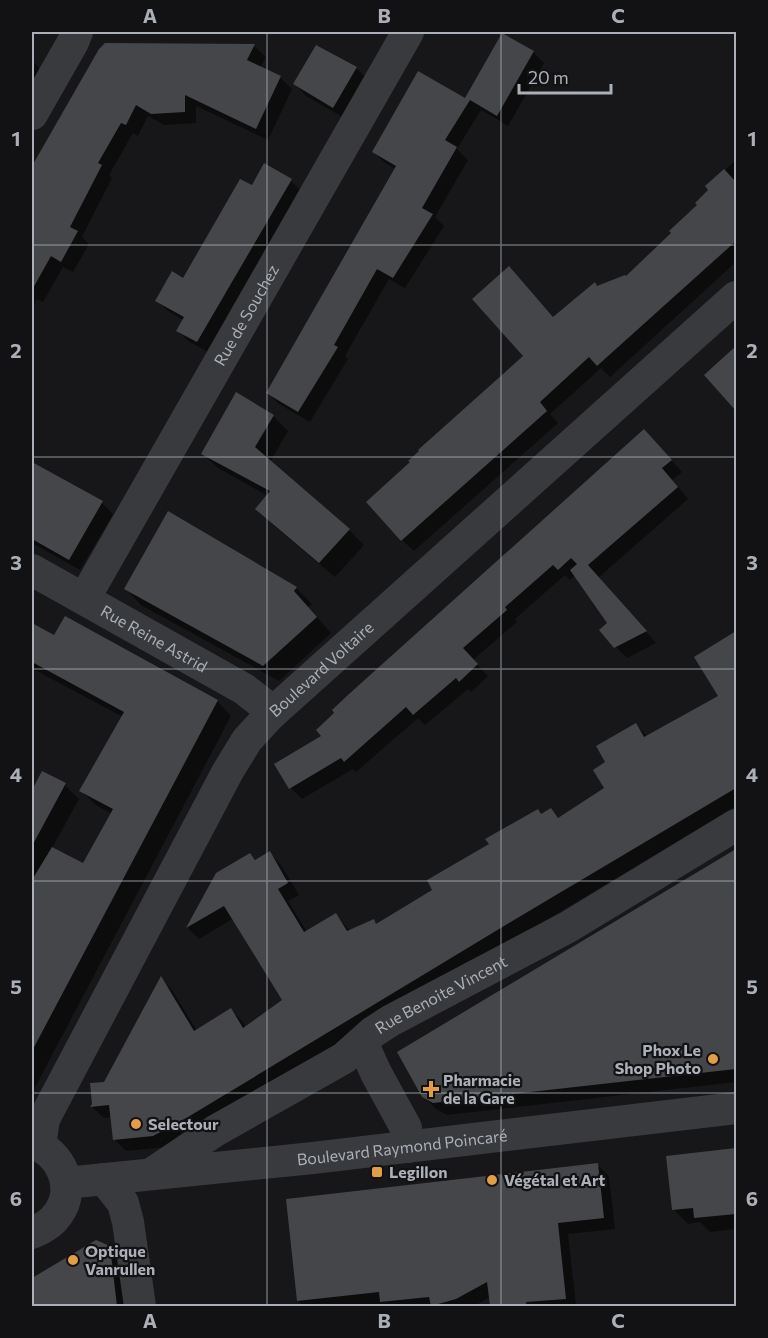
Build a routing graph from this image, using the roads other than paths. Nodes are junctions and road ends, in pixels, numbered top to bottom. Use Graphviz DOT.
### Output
graph roads {
  1 [pos="77,32"];
  2 [pos="408,32"];
  3 [pos="32,114"];
  4 [pos="736,297"];
  5 [pos="32,570"];
  6 [pos="84,599"];
  7 [pos="271,714"];
  8 [pos="736,825"];
  9 [pos="362,1042"];
  10 [pos="736,1108"];
  11 [pos="36,1145"];
  12 [pos="408,1147"];
  13 [pos="151,1174"];
  14 [pos="104,1179"];
  15 [pos="66,1183"];
  16 [pos="32,1233"];
  17 [pos="140,1306"];
  1 -- 3 [label="street"];
  2 -- 6 [label="street, Rue de Souchez"];
  4 -- 7 [label="street, Boulevard Voltaire"];
  5 -- 6 [label="street, Rue Reine Astrid"];
  6 -- 7 [label="street, Rue Reine Astrid"];
  7 -- 11 [label="street, Boulevard Voltaire"];
  8 -- 9 [label="street, Rue Benoite Vincent"];
  9 -- 12 [label="street"];
  9 -- 13 [label="street, Rue Benoite Vincent"];
  10 -- 12 [label="street, Boulevard Raymond Poincaré"];
  11 -- 15 [label="street"];
  12 -- 13 [label="street, Boulevard Raymond Poincaré"];
  13 -- 14 [label="street, Boulevard Raymond Poincaré"];
  14 -- 15 [label="street, Boulevard Raymond Poincaré"];
  14 -- 17 [label="street"];
  15 -- 16 [label="street"];
}
